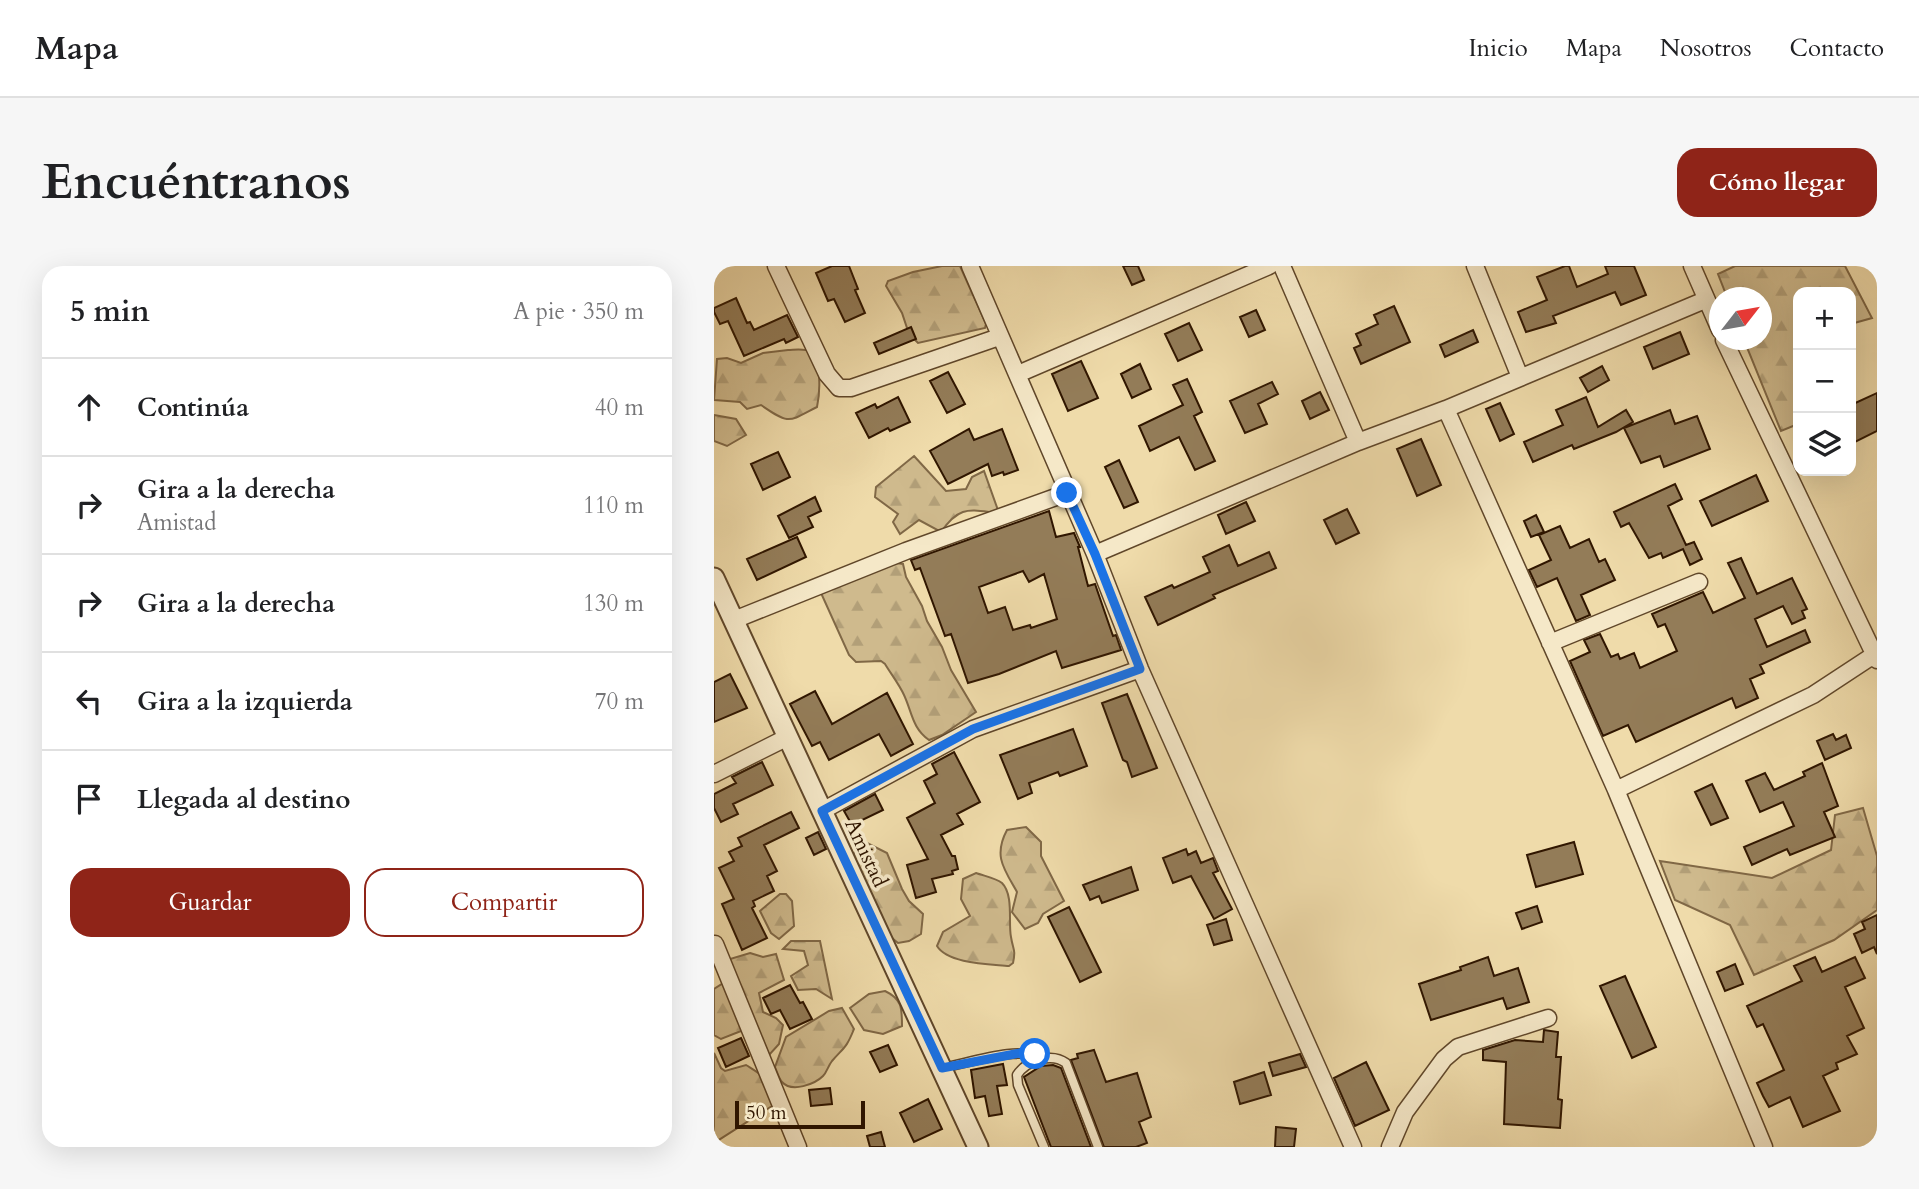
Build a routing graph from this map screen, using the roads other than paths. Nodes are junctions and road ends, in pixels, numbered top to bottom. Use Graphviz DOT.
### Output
graph roads {
  1 [pos="776,266"];
  2 [pos="970,266"];
  3 [pos="1269,266"];
  4 [pos="1282,266"];
  5 [pos="1475,266"];
  6 [pos="1692,266"];
  7 [pos="1706,300"];
  8 [pos="1709,306"];
  9 [pos="999,337"];
  10 [pos="1729,350"];
  11 [pos="1018,374"];
  12 [pos="1520,377"];
  13 [pos="1446,409"];
  14 [pos="1358,442"];
  15 [pos="1067,493"];
  16 [pos="1095,554"];
  17 [pos="714,578"];
  18 [pos="1699,582"];
  19 [pos="734,620"];
  20 [pos="1550,643"];
  21 [pos="1876,656"];
  22 [pos="1140,669"];
  23 [pos="788,737"];
  24 [pos="714,774"];
  25 [pos="1616,790"];
  26 [pos="822,811"];
  27 [pos="715,944"];
  28 [pos="1548,1018"];
  29 [pos="1044,1058"];
  30 [pos="942,1068"];
  31 [pos="798,1147"];
  32 [pos="978,1147"];
  33 [pos="1044,1147"];
  34 [pos="1098,1147"];
  35 [pos="1353,1147"];
  36 [pos="1390,1147"];
  37 [pos="1764,1147"];
  1 -- 9 [label="street"];
  2 -- 9 [label="street"];
  3 -- 11 [label="street"];
  4 -- 14 [label="street"];
  5 -- 12 [label="street"];
  6 -- 7 [label="street"];
  7 -- 8 [label="street"];
  7 -- 12 [label="street"];
  9 -- 11 [label="street"];
  10 -- 21 [label="street"];
  11 -- 15 [label="street"];
  12 -- 13 [label="street"];
  13 -- 14 [label="street"];
  13 -- 20 [label="street"];
  14 -- 16 [label="street"];
  15 -- 16 [label="street"];
  15 -- 19 [label="street"];
  16 -- 22 [label="street"];
  17 -- 19 [label="street, Amistad"];
  18 -- 20 [label="street"];
  19 -- 23 [label="street, Amistad"];
  20 -- 25 [label="street"];
  21 -- 25 [label="street"];
  22 -- 26 [label="street"];
  22 -- 35 [label="street"];
  23 -- 24 [label="street"];
  23 -- 26 [label="street, Amistad"];
  25 -- 37 [label="street"];
  26 -- 30 [label="street, Amistad"];
  27 -- 31 [label="street"];
  28 -- 36 [label="street"];
  29 -- 30 [label="lane"];
  29 -- 33 [label="lane"];
  29 -- 34 [label="lane"];
  30 -- 32 [label="street, Amistad"];
}
